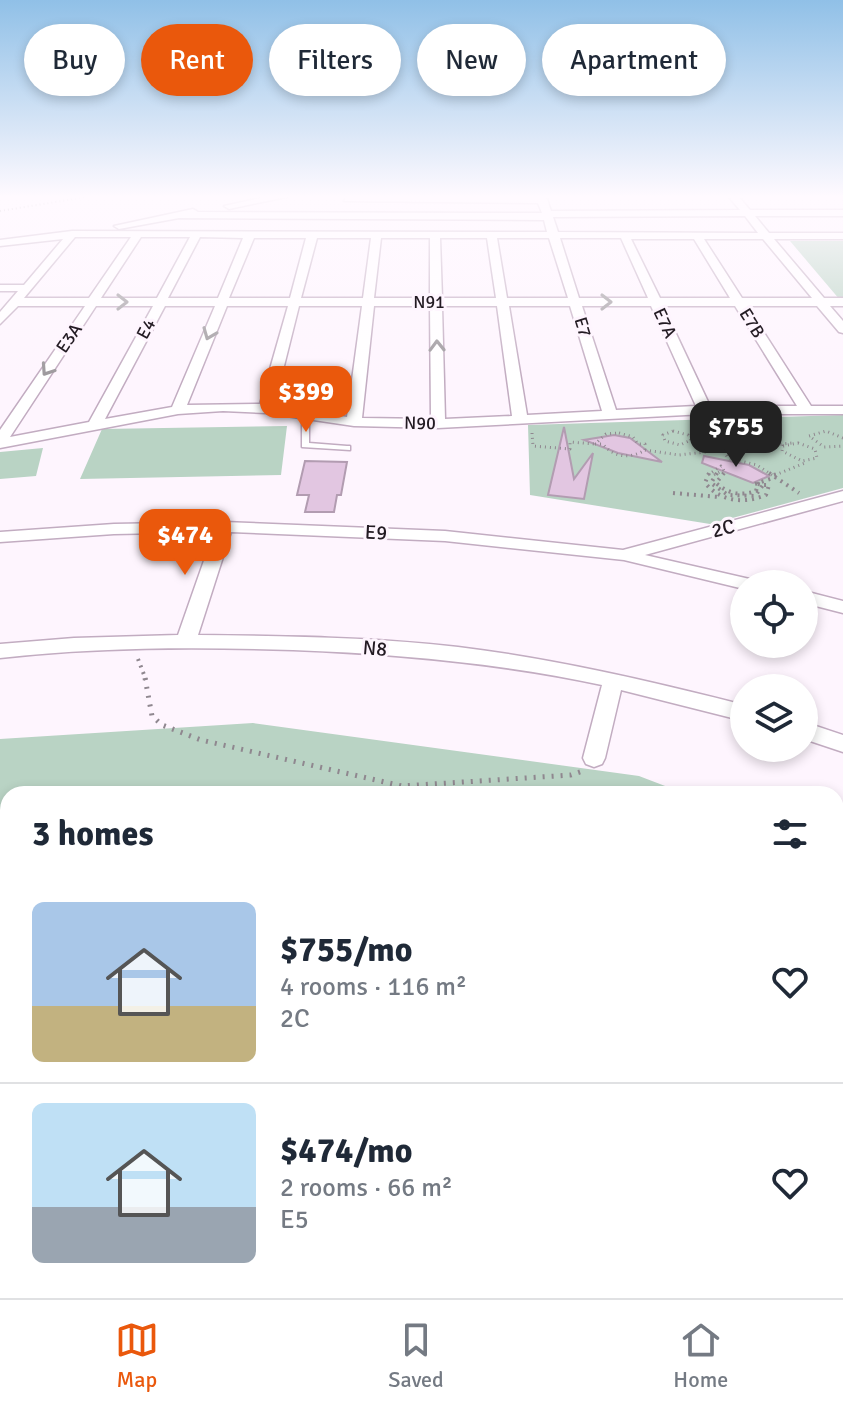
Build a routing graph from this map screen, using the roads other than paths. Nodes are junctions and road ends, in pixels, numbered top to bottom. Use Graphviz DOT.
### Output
graph roads {
  1 [pos="53,257"];
  2 [pos="123,257"];
  3 [pos="185,257"];
  4 [pos="241,257"];
  5 [pos="307,257"];
  6 [pos="374,257"];
  7 [pos="435,257"];
  8 [pos="495,257"];
  9 [pos="562,257"];
  10 [pos="634,257"];
  11 [pos="710,257"];
  12 [pos="784,257"];
  13 [pos="0,288"];
  14 [pos="26,288"];
  15 [pos="296,301"];
  16 [pos="16,302"];
  17 [pos="93,302"];
  18 [pos="161,302"];
  19 [pos="222,302"];
  20 [pos="368,302"];
  21 [pos="436,302"];
  22 [pos="502,302"];
  23 [pos="575,302"];
  24 [pos="655,302"];
  25 [pos="739,302"];
  26 [pos="823,302"];
  27 [pos="843,302"];
  28 [pos="0,320"];
  29 [pos="843,329"];
  30 [pos="266,409"];
  31 [pos="806,409"];
  32 [pos="178,410"];
  33 [pos="843,410"];
  34 [pos="610,414"];
  35 [pos="305,415"];
  36 [pos="708,416"];
  37 [pos="520,419"];
  38 [pos="354,422"];
  39 [pos="96,423"];
  40 [pos="438,424"];
  41 [pos="0,442"];
  42 [pos="347,448"];
  43 [pos="843,496"];
  44 [pos="813,499"];
  45 [pos="843,506"];
  46 [pos="224,527"];
  47 [pos="0,537"];
  48 [pos="624,555"];
  49 [pos="730,580"];
  50 [pos="818,601"];
  51 [pos="843,607"];
  52 [pos="186,640"];
  53 [pos="0,651"];
  54 [pos="613,681"];
  55 [pos="730,710"];
  56 [pos="818,735"];
  57 [pos="843,744"];
  58 [pos="594,758"];
  1 -- 14 [label="street"];
  2 -- 17 [label="street, E3A"];
  3 -- 18 [label="street, E4"];
  4 -- 19 [label="street"];
  5 -- 15 [label="street"];
  6 -- 20 [label="street"];
  7 -- 21 [label="street"];
  8 -- 22 [label="street"];
  9 -- 23 [label="street, E7"];
  10 -- 24 [label="street, E7A"];
  11 -- 25 [label="street, E7B"];
  12 -- 26 [label="street"];
  13 -- 14 [label="street"];
  14 -- 16 [label="street"];
  15 -- 19 [label="street, N91"];
  15 -- 20 [label="street, N91"];
  15 -- 30 [label="street"];
  16 -- 17 [label="street, N91"];
  16 -- 28 [label="street"];
  17 -- 18 [label="street, N91, one-way"];
  17 -- 41 [label="street, E3A, one-way"];
  18 -- 19 [label="street, N91"];
  18 -- 39 [label="street, E4"];
  19 -- 32 [label="street, one-way"];
  20 -- 21 [label="street, N91"];
  20 -- 38 [label="street"];
  21 -- 22 [label="street, N91"];
  40 -- 21 [label="street, one-way"];
  22 -- 23 [label="street, N91"];
  22 -- 37 [label="street"];
  23 -- 24 [label="street, N91, one-way"];
  23 -- 34 [label="street, E7"];
  24 -- 25 [label="street, N91"];
  24 -- 36 [label="street, E7A"];
  25 -- 26 [label="street, N91"];
  25 -- 31 [label="street, E7B"];
  26 -- 27 [label="street, N91"];
  26 -- 29 [label="street"];
  30 -- 32 [label="street, N90"];
  30 -- 35 [label="street, N90"];
  31 -- 33 [label="street, N90"];
  31 -- 36 [label="street, N90"];
  32 -- 39 [label="street, N90"];
  34 -- 36 [label="street, N90"];
  34 -- 37 [label="street, N90"];
  35 -- 38 [label="street, N90"];
  35 -- 42 [label="lane"];
  37 -- 40 [label="street, N90"];
  38 -- 40 [label="street, N90"];
  39 -- 41 [label="street, N90"];
  43 -- 44 [label="street, 2C"];
  44 -- 45 [label="street"];
  44 -- 48 [label="street, 2C"];
  46 -- 47 [label="street, E9"];
  46 -- 48 [label="street, E9"];
  46 -- 52 [label="street"];
  48 -- 49 [label="street, E9"];
  50 -- 51 [label="street"];
  52 -- 53 [label="street, N8"];
  52 -- 54 [label="street, N8"];
  54 -- 55 [label="street, N8"];
  54 -- 58 [label="street"];
  56 -- 57 [label="street"];
}
